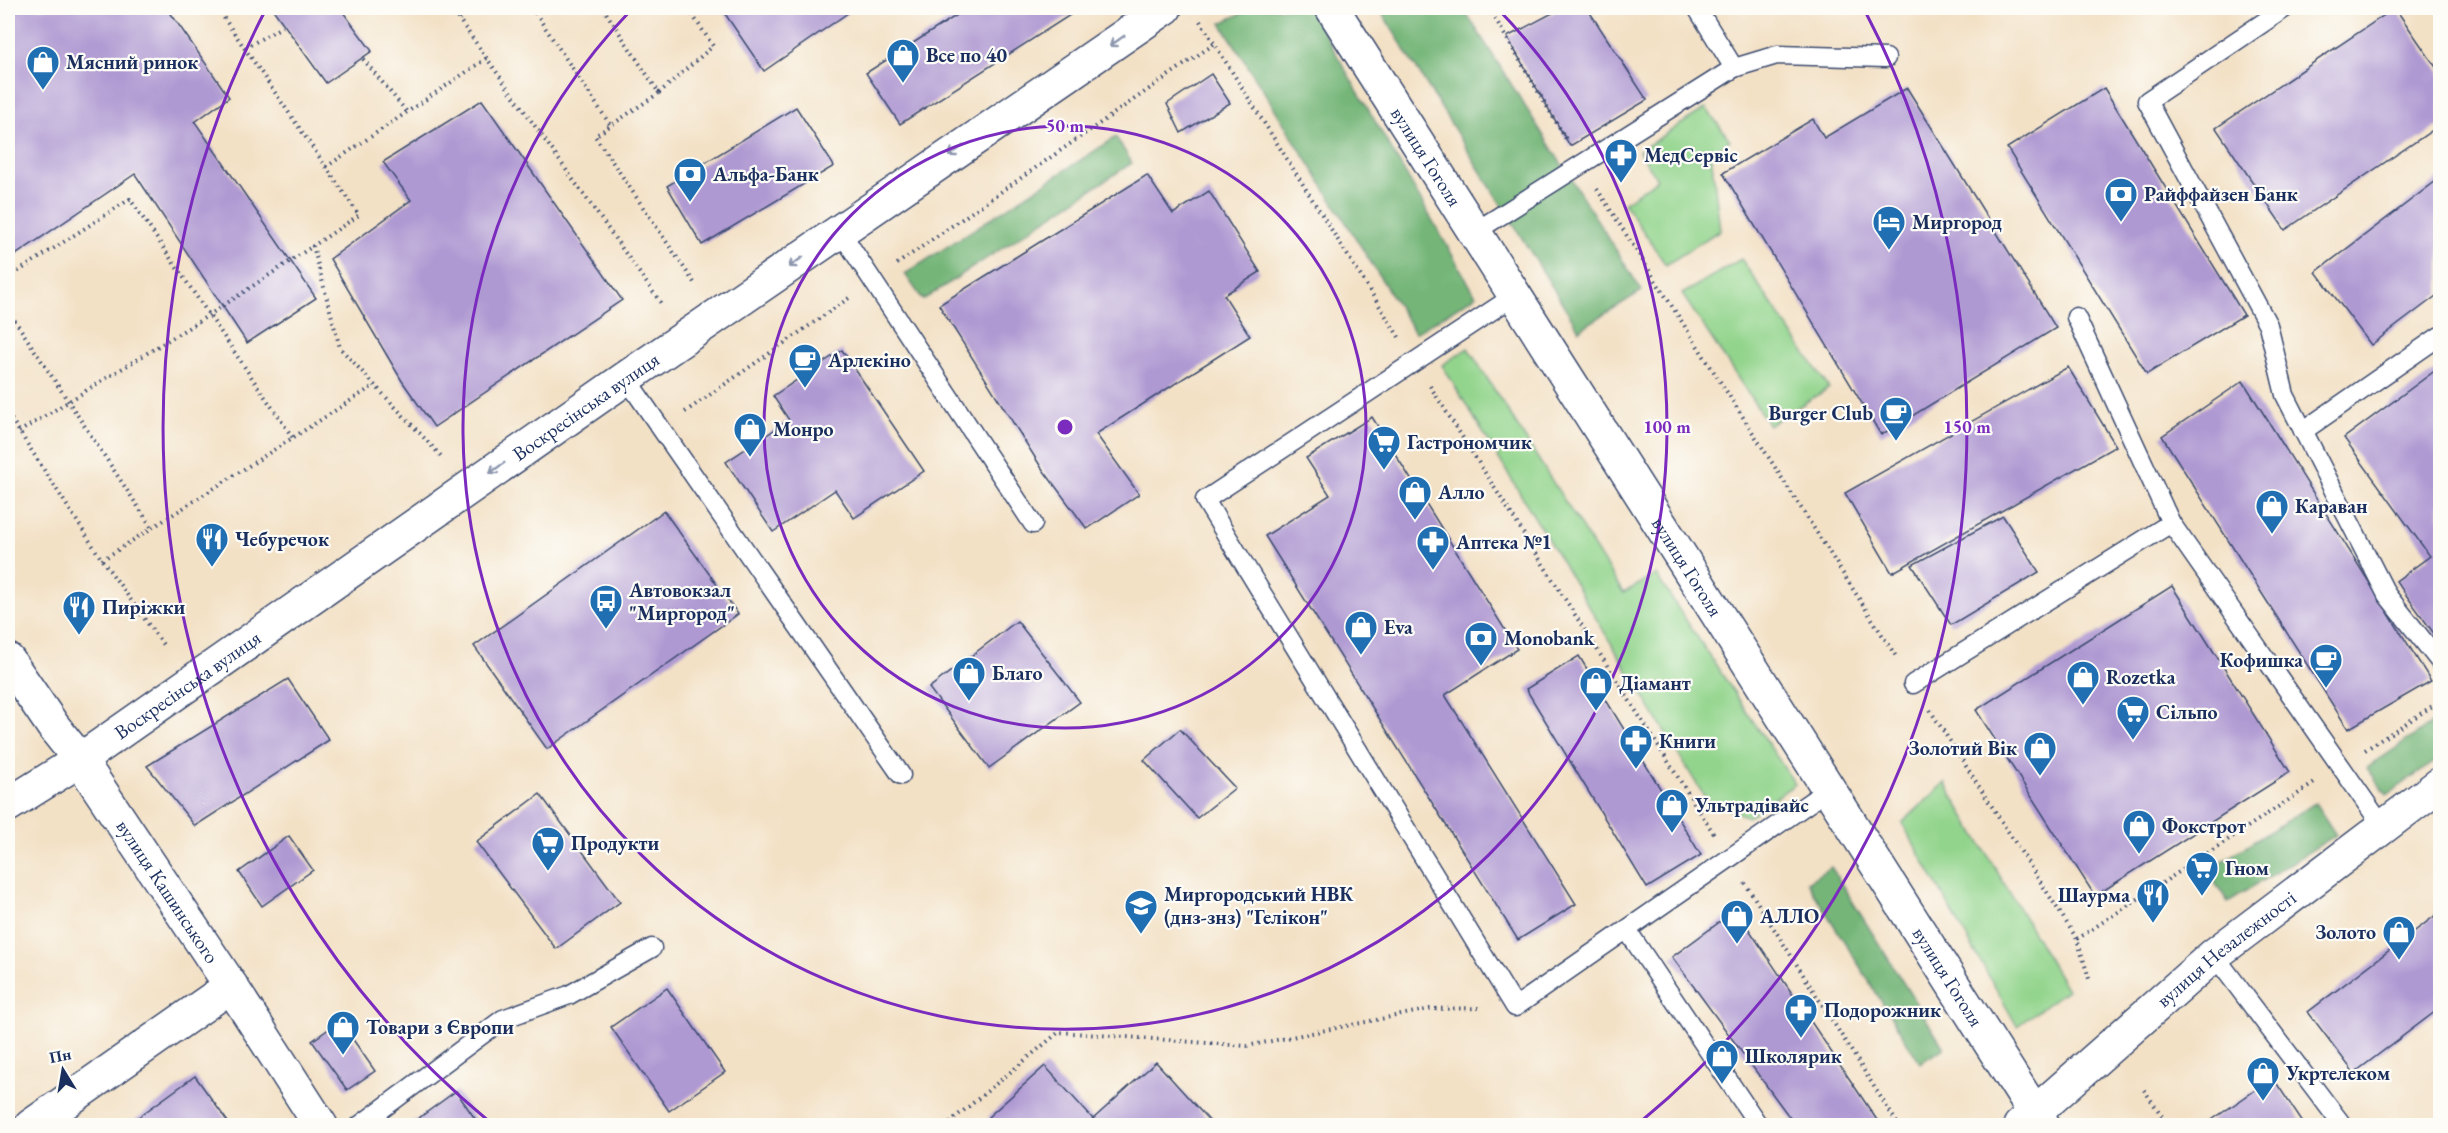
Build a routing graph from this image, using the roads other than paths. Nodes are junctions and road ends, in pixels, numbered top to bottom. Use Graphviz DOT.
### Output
graph roads {
  1 [pos="1165,8"];
  2 [pos="1332,8"];
  3 [pos="1696,8"];
  4 [pos="2285,8"];
  5 [pos="1886,58"];
  6 [pos="1734,68"];
  7 [pos="840,231"];
  8 [pos="1473,233"];
  9 [pos="1514,296"];
  10 [pos="2076,317"];
  11 [pos="2440,336"];
  12 [pos="626,378"];
  13 [pos="2303,431"];
  14 [pos="2171,523"];
  15 [pos="1033,524"];
  16 [pos="8,660"];
  17 [pos="2440,662"];
  18 [pos="1913,684"];
  19 [pos="80,760"];
  20 [pos="901,775"];
  21 [pos="2440,784"];
  22 [pos="1829,789"];
  23 [pos="8,805"];
  24 [pos="2383,827"];
  25 [pos="1627,930"];
  26 [pos="652,948"];
  27 [pos="2214,955"];
  28 [pos="231,986"];
  29 [pos="2032,1121"];
  30 [pos="31,1125"];
  31 [pos="321,1125"];
  32 [pos="359,1125"];
  33 [pos="1759,1125"];
  34 [pos="2343,1125"];
  1 -- 7 [label="street, Воскресінська вулиця, one-way"];
  2 -- 8 [label="street, вулиця Гоголя"];
  3 -- 6 [label="lane"];
  4 -- 13 [label="lane"];
  5 -- 6 [label="lane"];
  6 -- 8 [label="lane"];
  7 -- 12 [label="street, Воскресінська вулиця, one-way"];
  7 -- 15 [label="lane"];
  8 -- 9 [label="street, вулиця Гоголя"];
  9 -- 22 [label="street, вулиця Гоголя"];
  9 -- 25 [label="lane"];
  10 -- 14 [label="lane"];
  11 -- 13 [label="lane"];
  12 -- 19 [label="street, Воскресінська вулиця, one-way"];
  12 -- 20 [label="lane"];
  13 -- 17 [label="lane"];
  14 -- 18 [label="lane"];
  14 -- 24 [label="lane"];
  16 -- 19 [label="street, вулиця Кашинського"];
  19 -- 23 [label="street, Воскресінська вулиця"];
  19 -- 28 [label="street, вулиця Кашинського"];
  21 -- 24 [label="street, вулиця Незалежності"];
  22 -- 25 [label="lane"];
  22 -- 29 [label="street, вулиця Гоголя"];
  24 -- 27 [label="street, вулиця Незалежності"];
  25 -- 33 [label="lane"];
  26 -- 32 [label="lane"];
  27 -- 29 [label="street, вулиця Незалежності"];
  27 -- 34 [label="lane"];
  28 -- 30 [label="street"];
  28 -- 31 [label="street, вулиця Кашинського"];
}
